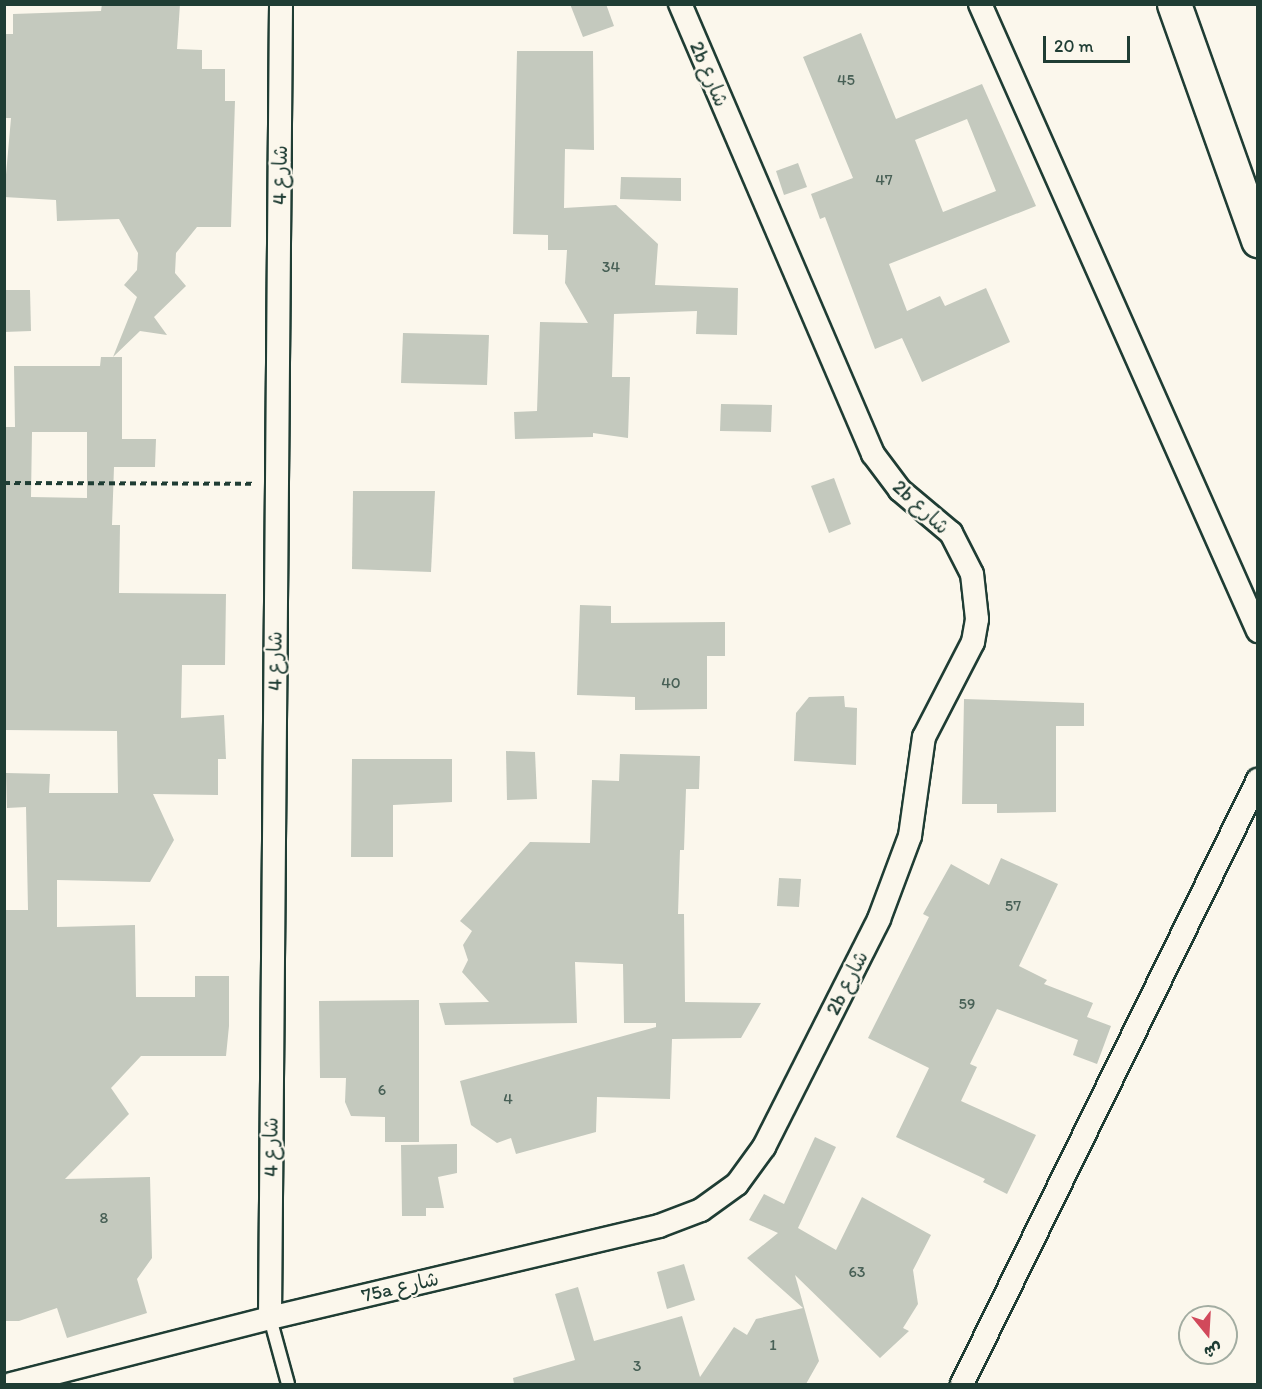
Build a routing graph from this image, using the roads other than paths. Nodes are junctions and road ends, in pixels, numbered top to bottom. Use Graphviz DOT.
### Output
graph roads {
  1 [pos="281,4"];
  2 [pos="680,4"];
  3 [pos="980,4"];
  4 [pos="1174,4"];
  5 [pos="1257,240"];
  6 [pos="1257,631"];
  7 [pos="1257,780"];
  8 [pos="764,1147"];
  9 [pos="270,1318"];
  10 [pos="11,1384"];
  11 [pos="288,1384"];
  12 [pos="962,1384"];
  1 -- 9 [label="street, شارع 4"];
  2 -- 8 [label="street, 2b شارع"];
  3 -- 6 [label="street"];
  4 -- 5 [label="main road"];
  7 -- 12 [label="street"];
  8 -- 9 [label="street, 75a شارع"];
  9 -- 10 [label="street, 75a شارع"];
  9 -- 11 [label="lane"];
}
